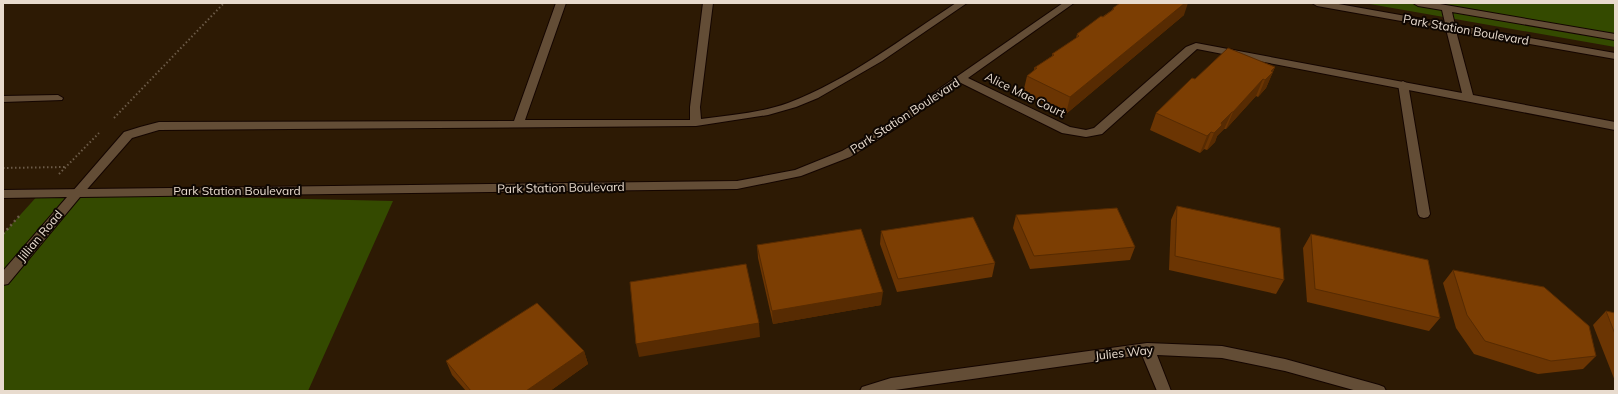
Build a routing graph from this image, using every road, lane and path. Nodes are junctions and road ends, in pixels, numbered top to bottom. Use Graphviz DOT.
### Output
graph roads {
  1 [pos="561,3"];
  2 [pos="708,3"];
  3 [pos="962,3"];
  4 [pos="1069,3"];
  5 [pos="1317,3"];
  6 [pos="1418,3"];
  7 [pos="1446,8"];
  8 [pos="1450,27"];
  9 [pos="1615,38"];
  10 [pos="1615,56"];
  11 [pos="962,79"];
  12 [pos="1403,84"];
  13 [pos="1468,97"];
  14 [pos="58,98"];
  15 [pos="3,99"];
  16 [pos="696,123"];
  17 [pos="518,125"];
  18 [pos="1615,126"];
  19 [pos="66,167"];
  20 [pos="3,168"];
  21 [pos="78,192"];
  22 [pos="3,194"];
  23 [pos="1424,214"];
  24 [pos="3,280"];
  25 [pos="1147,349"];
  26 [pos="867,391"];
  27 [pos="1164,391"];
  28 [pos="1379,391"];
  1 -- 17 [label="street"];
  2 -- 16 [label="street"];
  3 -- 16 [label="street, Jillian Road"];
  4 -- 11 [label="street, Park Station Boulevard"];
  5 -- 8 [label="street, Park Station Boulevard"];
  6 -- 7 [label="street, Park Station Boulevard"];
  7 -- 8 [label="street"];
  7 -- 9 [label="street, Park Station Boulevard"];
  8 -- 10 [label="street, Park Station Boulevard"];
  8 -- 13 [label="street"];
  11 -- 12 [label="street, Alice Mae Court"];
  11 -- 21 [label="street, Park Station Boulevard"];
  12 -- 13 [label="street"];
  12 -- 23 [label="street"];
  13 -- 18 [label="street"];
  14 -- 15 [label="street"];
  16 -- 17 [label="street, Jillian Road"];
  17 -- 21 [label="street, Jillian Road"];
  19 -- 20 [label="path"];
  21 -- 22 [label="street, Park Station Boulevard"];
  21 -- 24 [label="street, Jillian Road"];
  25 -- 26 [label="street, Julies Way"];
  25 -- 27 [label="street"];
  25 -- 28 [label="street, Julies Way"];
}
